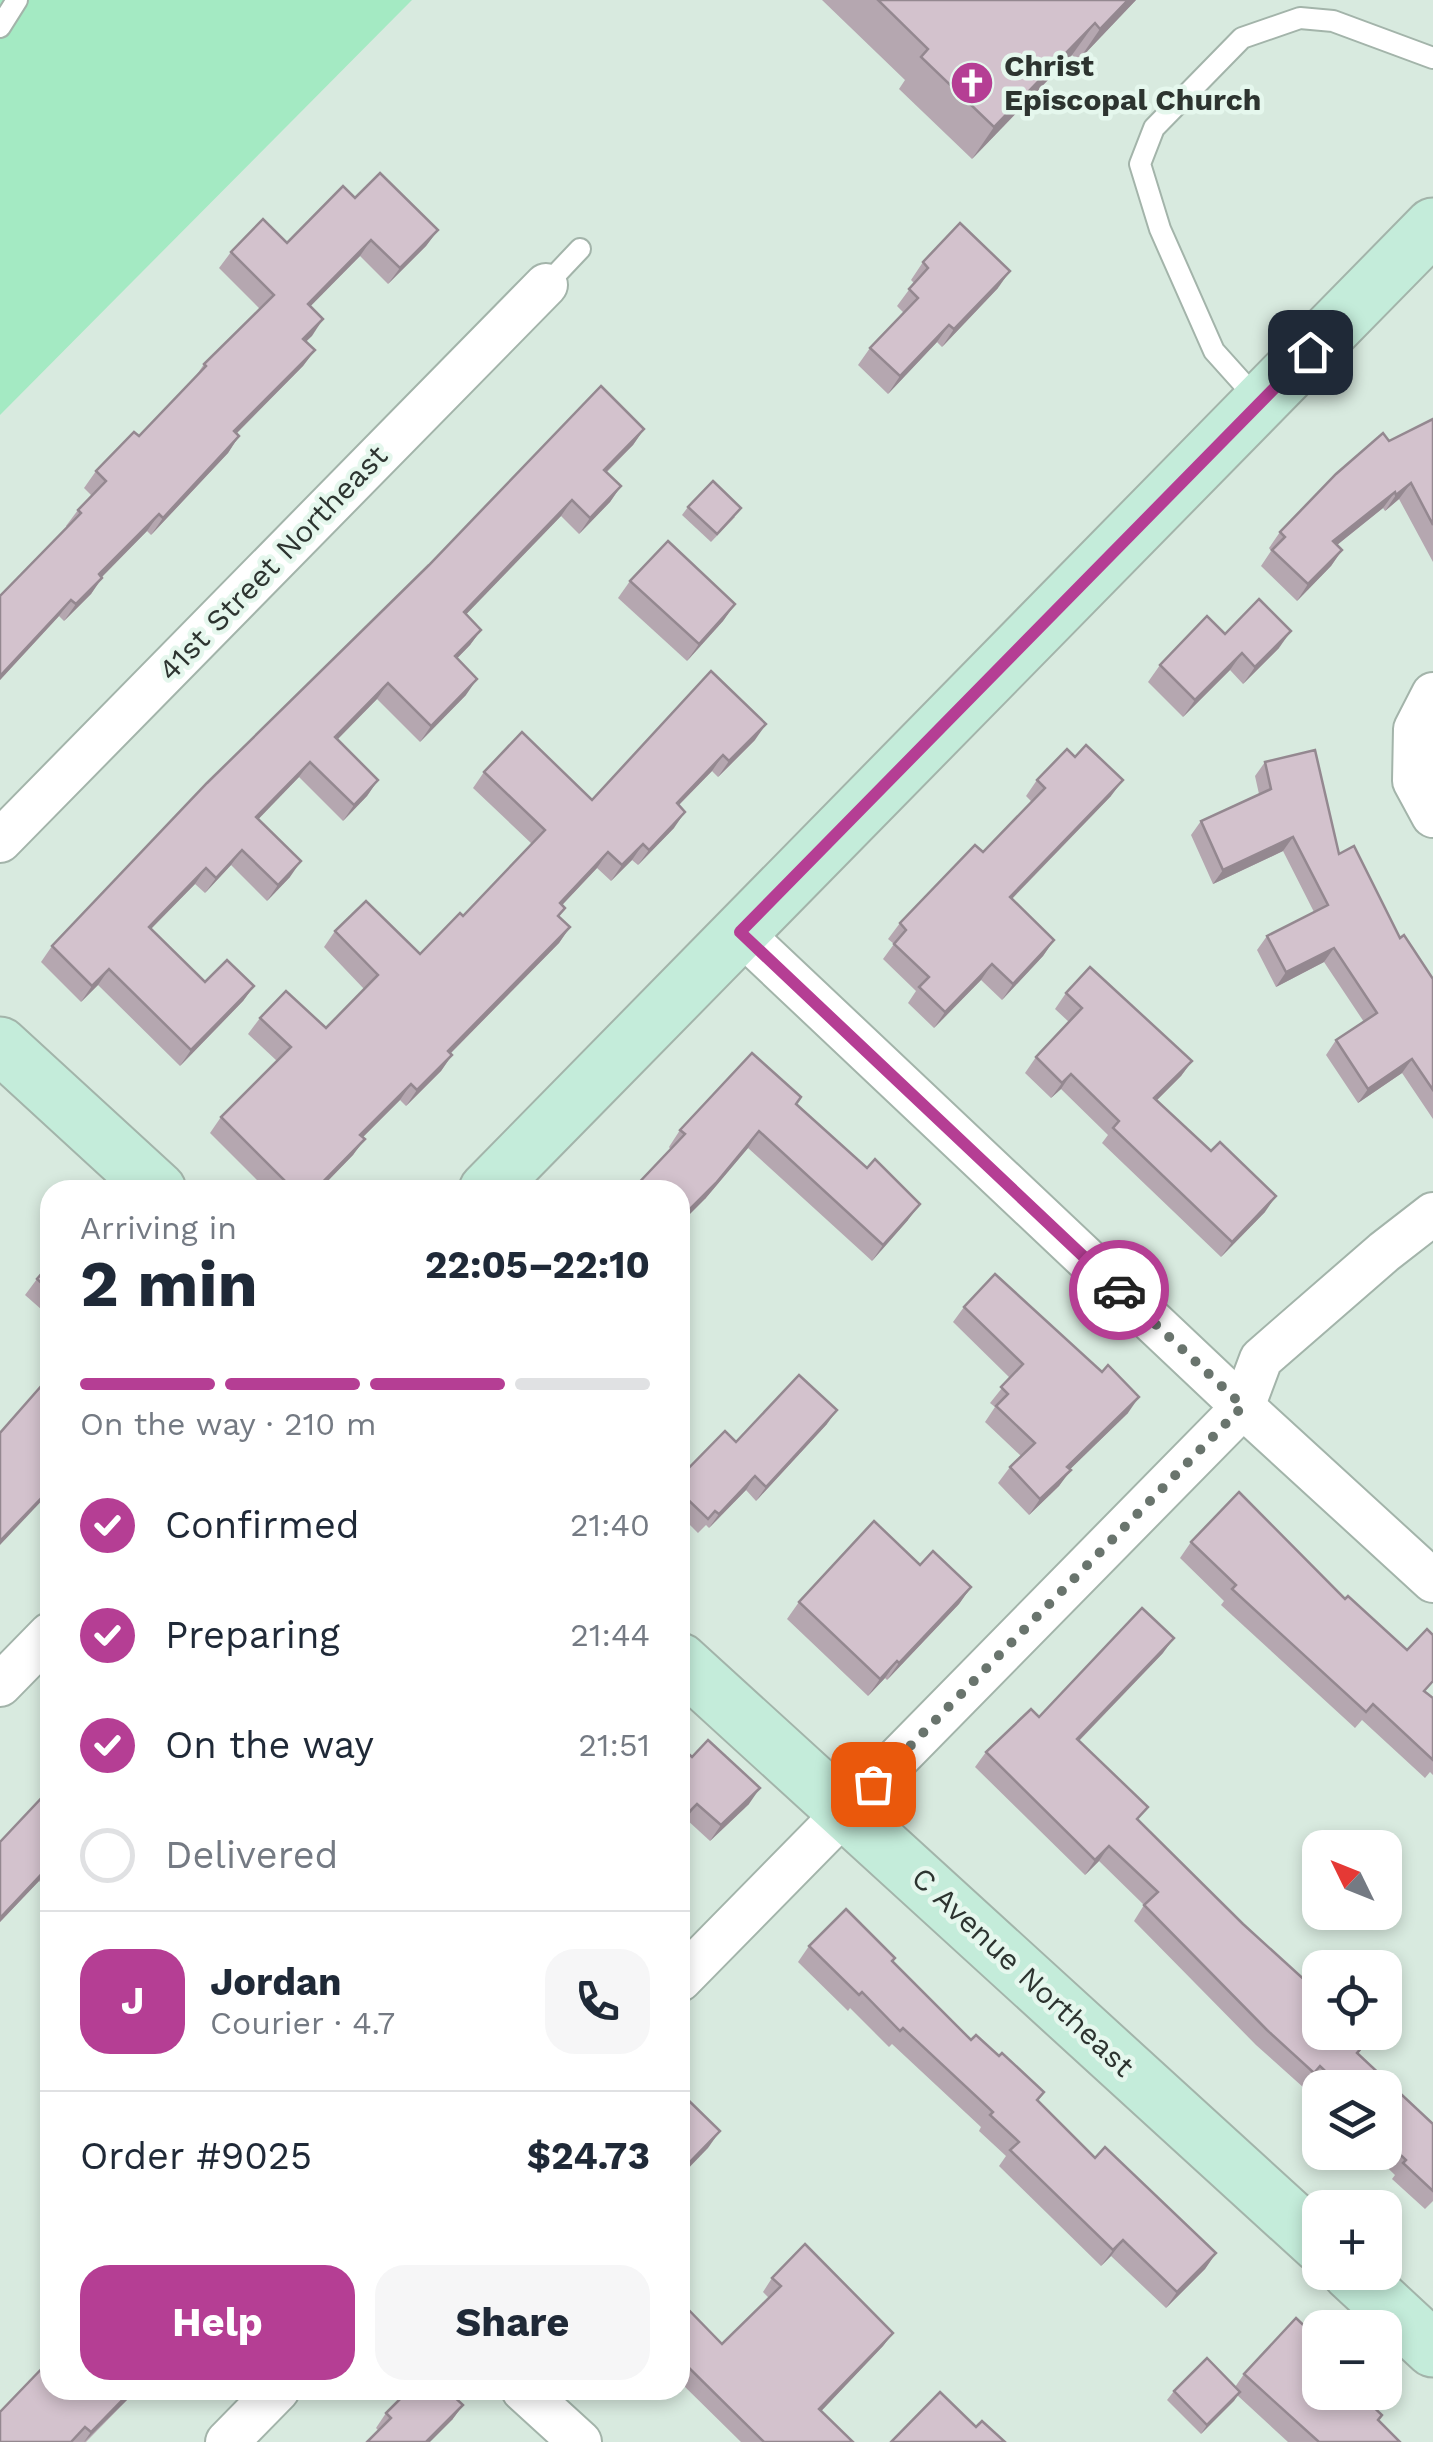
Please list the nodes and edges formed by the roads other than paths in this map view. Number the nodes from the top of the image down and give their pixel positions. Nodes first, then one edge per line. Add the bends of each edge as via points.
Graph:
1 (17, 0) edge
2 (1325, 0) edge
3 (1333, 21) junction
4 (0, 27) edge
5 (1433, 58) edge
6 (1433, 226) edge
7 (580, 249) dead end
8 (546, 285) joint
9 (1260, 402) junction
10 (1433, 694) edge
11 (1433, 816) edge
12 (0, 841) edge
13 (740, 932) junction
14 (0, 1045) edge
15 (147, 1180) edge
16 (497, 1180) edge
17 (1433, 1214) edge
18 (1243, 1406) junction
19 (1433, 1581) edge
20 (40, 1644) edge
21 (690, 1670) edge
22 (0, 1685) edge
23 (847, 1811) junction
24 (690, 1970) edge
25 (1302, 2228) edge
26 (1370, 2290) edge
27 (1433, 2348) edge
28 (268, 2400) edge
29 (534, 2400) edge
30 (227, 2442) edge
31 (580, 2442) edge

1 - 4 lane
2 - 3 lane
3 - 5 lane
3 - 9 lane via 1300,18 1242,38 1154,128 1140,164 1214,351
6 - 9 street
7 - 8 lane
8 - 12 street, 41st Street Northeast
9 - 13 street
10 - 11 street via 1415,728 1414,781
13 - 16 street
13 - 18 street
14 - 15 street
17 - 18 street via 1261,1360
18 - 19 street
18 - 23 street
20 - 22 street
21 - 23 street, C Avenue Northeast
23 - 24 street
23 - 25 street, C Avenue Northeast
26 - 27 street
28 - 30 street
29 - 31 street

